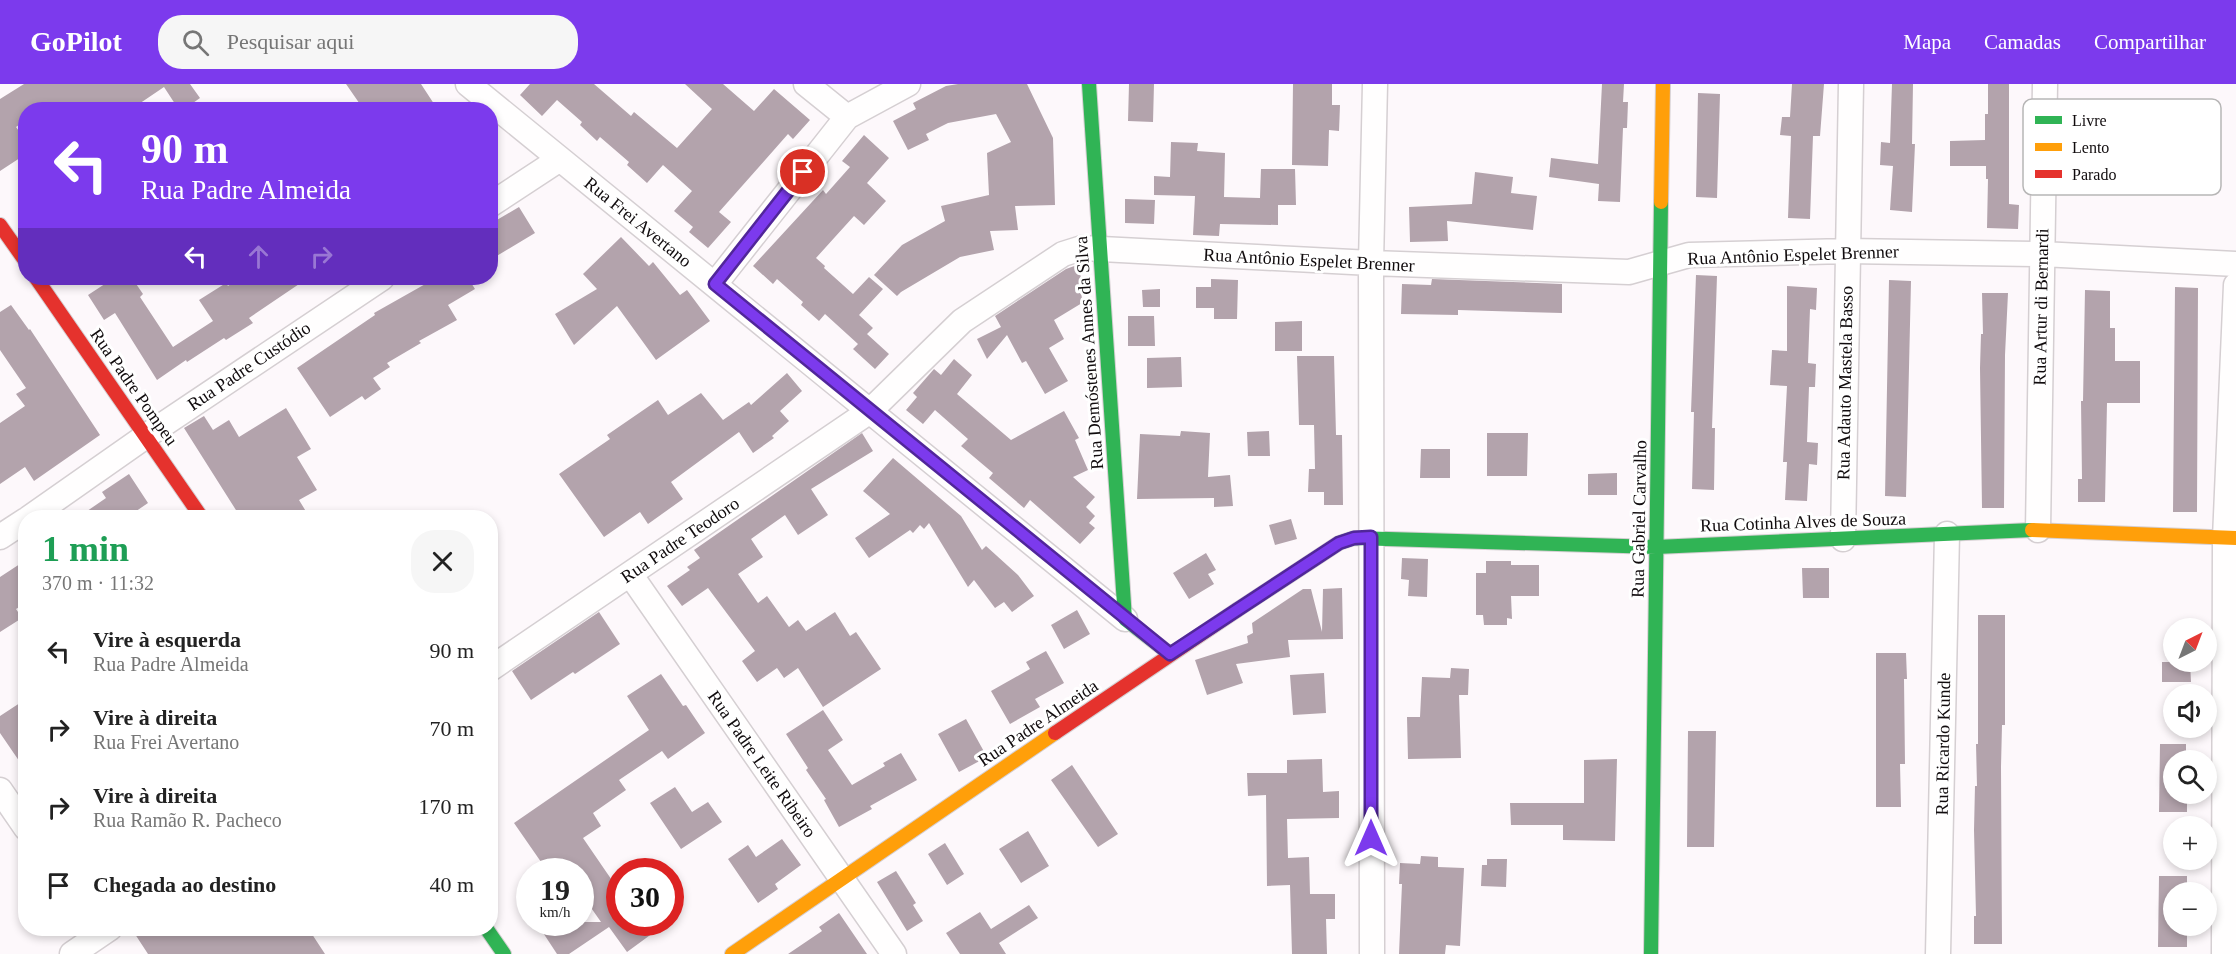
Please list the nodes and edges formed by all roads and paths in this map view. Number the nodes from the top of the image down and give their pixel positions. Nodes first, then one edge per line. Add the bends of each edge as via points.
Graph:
1 (468, 84) edge
2 (806, 84) edge
3 (908, 84) edge
4 (1089, 84) edge
5 (1375, 84) edge
6 (1663, 84) edge
7 (1851, 84) edge
8 (2045, 84) edge
9 (2045, 99) edge
10 (490, 102) edge
11 (498, 108) edge
12 (847, 117) junction
13 (560, 159) junction
14 (2043, 195) edge
15 (498, 200) edge
16 (0, 225) edge
17 (1099, 250) junction
18 (18, 251) edge
19 (1847, 251) junction
20 (2042, 254) junction
21 (1371, 263) junction
22 (1660, 264) junction
23 (2236, 264) edge
24 (715, 284) junction
25 (41, 285) edge
26 (371, 285) edge
27 (2236, 285) edge
28 (870, 411) junction
29 (146, 435) junction
30 (40, 510) edge
31 (197, 510) edge
32 (18, 525) edge
33 (2038, 530) junction
34 (1947, 534) junction
35 (0, 537) edge
36 (1371, 537) junction
37 (2230, 538) edge
38 (1843, 539) junction
39 (1656, 547) junction
40 (630, 574) junction
41 (1125, 620) junction
42 (1170, 654) junction
43 (498, 664) edge
44 (0, 790) edge
45 (18, 816) edge
46 (842, 879) junction
47 (492, 936) edge
48 (104, 937) edge
49 (72, 954) edge
50 (504, 954) edge
51 (732, 954) edge
52 (894, 954) edge
53 (1372, 954) edge
54 (1651, 954) edge
55 (1938, 954) edge
56 (2224, 954) edge

1 - 10 street, Rua Frei Avertano
2 - 12 street
3 - 12 street
4 - 17 street, Rua Demóstenes Annes da Silva
5 - 21 street
6 - 22 street, Rua Gabriel Carvalho
7 - 19 street, Rua Adauto Mastela Basso
8 - 9 street, Rua Artur di Bernardi
11 - 13 street, Rua Frei Avertano
12 - 24 street
13 - 15 street
13 - 24 street, Rua Frei Avertano
14 - 20 street, Rua Artur di Bernardi
16 - 18 street
17 - 21 street, Rua Antônio Espelet Brenner
17 - 28 street, Rua Antônio Espelet Brenner via 1082,248 1064,254 962,321
17 - 41 street, Rua Demóstenes Annes da Silva
19 - 20 street, Rua Antônio Espelet Brenner
19 - 22 street, Rua Antônio Espelet Brenner via 1689,255
19 - 38 street, Rua Adauto Mastela Basso
20 - 23 street, Rua Antônio Espelet Brenner
20 - 33 street, Rua Artur di Bernardi
21 - 22 street, Rua Antônio Espelet Brenner via 1629,272
21 - 36 street
22 - 39 street, Rua Gabriel Carvalho
24 - 28 street, Rua Frei Avertano
25 - 29 street, Rua Padre Pompeu
26 - 29 street, Rua Padre Custódio
27 - 37 street
28 - 40 street, Rua Padre Teodoro
28 - 41 street, Rua Frei Avertano
29 - 30 street, Rua Padre Custódio
29 - 31 street, Rua Padre Pompeu
32 - 35 street, Rua Padre Custódio
33 - 34 street, Rua Cotinha Alves de Souza
33 - 37 street, Rua Cotinha Alves de Souza
34 - 38 street, Rua Cotinha Alves de Souza
34 - 55 street, Rua Ricardo Kunde
36 - 39 street, Rua Cotinha Alves de Souza
36 - 42 street, Rua Padre Almeida via 1339,543
36 - 53 street
37 - 56 street
38 - 39 street, Rua Cotinha Alves de Souza
39 - 54 street, Rua Gabriel Carvalho
40 - 43 street, Rua Padre Teodoro
40 - 46 street, Rua Padre Leite Ribeiro
41 - 42 street, Rua Frei Avertano
42 - 46 street, Rua Padre Almeida
44 - 45 street
46 - 51 street, Rua Padre Almeida
46 - 52 street, Rua Padre Leite Ribeiro
47 - 50 street
48 - 49 street

